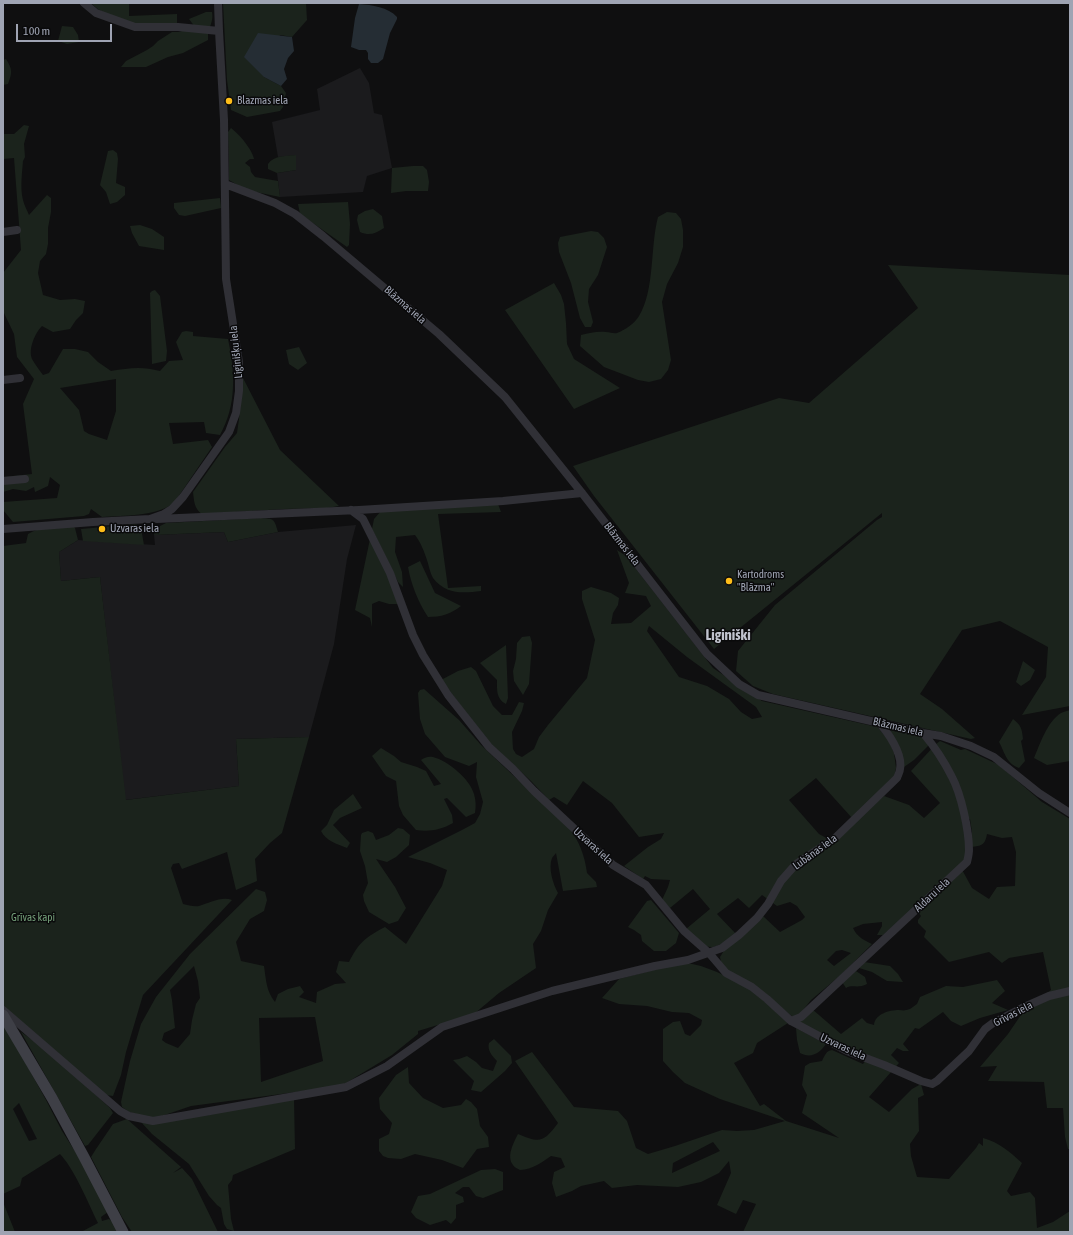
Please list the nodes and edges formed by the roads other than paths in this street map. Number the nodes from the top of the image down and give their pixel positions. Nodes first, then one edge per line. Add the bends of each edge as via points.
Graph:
1 (84, 3) edge
2 (218, 3) edge
3 (219, 31) junction
4 (225, 184) junction
5 (17, 230) dead end
6 (3, 232) edge
7 (20, 378) dead end
8 (3, 380) edge
9 (25, 479) dead end
10 (3, 481) edge
11 (582, 493) junction
12 (351, 510) junction
13 (150, 519) junction
14 (3, 529) edge
15 (878, 722) junction
16 (923, 733) junction
17 (1070, 813) edge
18 (709, 953) junction
19 (1070, 991) edge
20 (3, 1010) edge
21 (3, 1015) edge
22 (791, 1021) junction
23 (932, 1084) joint
24 (123, 1232) edge

1 - 3 street via 96,13 135,27 178,27
2 - 3 street, Liginišķu iela
3 - 4 street, Liginišķu iela
4 - 11 street, Blāzmas iela via 275,203 295,214 439,334 505,397
4 - 13 street, Liginišķu iela via 226,279 239,362 236,413 229,432 183,497 172,509
5 - 6 street
7 - 8 street
9 - 10 street
11 - 12 street via 503,501
11 - 15 street, Blāzmas iela via 707,654 740,684 758,695
12 - 13 street
12 - 18 street, Uzvaras iela via 364,519 390,573 423,655 470,724 489,747 613,865 646,885 684,931
13 - 14 street, Liginišķu iela
15 - 16 street, Blāzmas iela
15 - 18 street, Lubānas iela via 888,732 898,754 900,769 896,778 835,838 796,864 780,881 760,914 739,935 722,948
16 - 17 street, Blāzmas iela via 971,746 994,757 1039,793
16 - 22 street, Aldaru iela via 939,753 953,778 967,828 970,851 967,862 801,1017
18 - 20 street, Lubānas iela via 552,991 442,1027 387,1066 346,1087 153,1120 129,1116 120,1111
18 - 22 street, Uzvaras iela via 726,973 752,987
19 - 23 street, Grīvas iela via 1049,996 993,1023 985,1029 969,1051
21 - 24 main road via 56,1105
22 - 23 street, Uzvaras iela via 847,1051 921,1082

